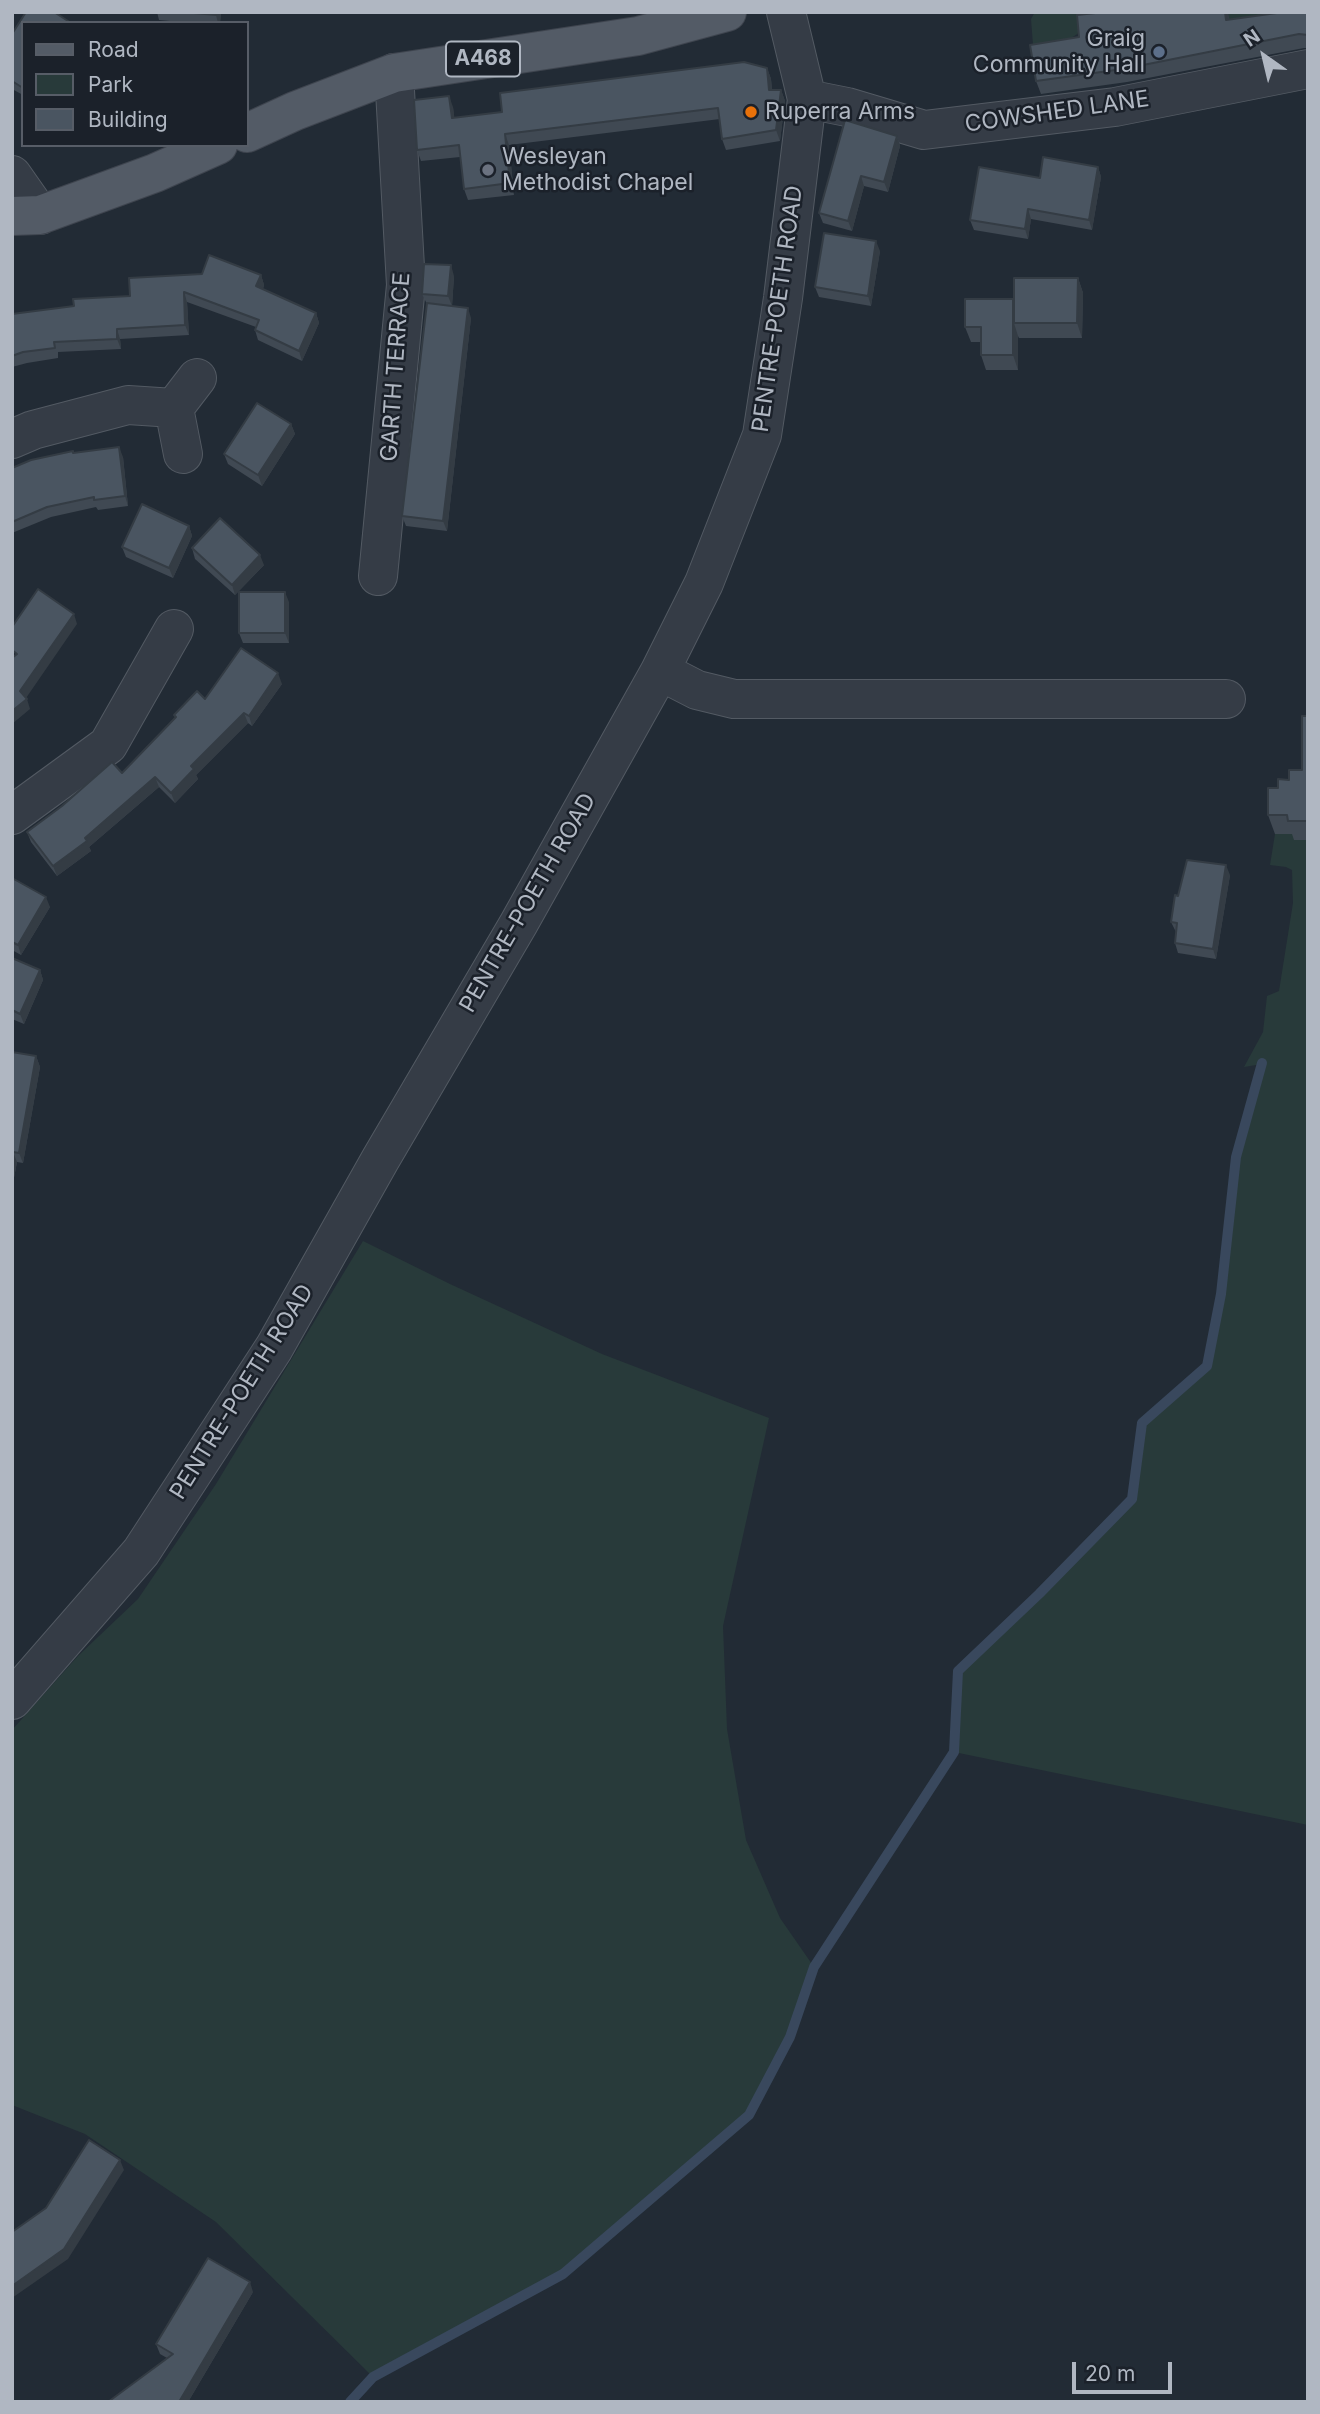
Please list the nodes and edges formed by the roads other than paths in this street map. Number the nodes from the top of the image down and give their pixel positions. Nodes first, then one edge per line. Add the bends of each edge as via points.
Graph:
1 (727, 12) edge
2 (786, 12) edge
3 (1308, 69) edge
4 (394, 73) junction
5 (807, 99) junction
6 (248, 133) edge
7 (214, 147) edge
8 (12, 175) edge
9 (26, 215) edge
10 (197, 378) dead end
11 (174, 408) junction
12 (12, 439) edge
13 (183, 454) dead end
14 (379, 576) dead end
15 (174, 629) dead end
16 (660, 671) junction
17 (1226, 699) dead end
18 (12, 815) edge
19 (12, 1700) edge

1 - 4 main road, A468 via 638,36
2 - 5 street, PENTRE-POETH ROAD
3 - 5 street, COWSHED LANE via 1115,107 924,130
4 - 6 main road, A468
4 - 14 street, GARTH TERRACE via 406,285
5 - 16 street, PENTRE-POETH ROAD via 762,435 704,583
7 - 9 main road via 155,173
8 - 9 street
10 - 11 street
11 - 12 street via 128,405
11 - 13 street
15 - 18 street via 108,745
16 - 17 street via 697,690 734,699
16 - 19 street, PENTRE-POETH ROAD via 274,1348 141,1552

